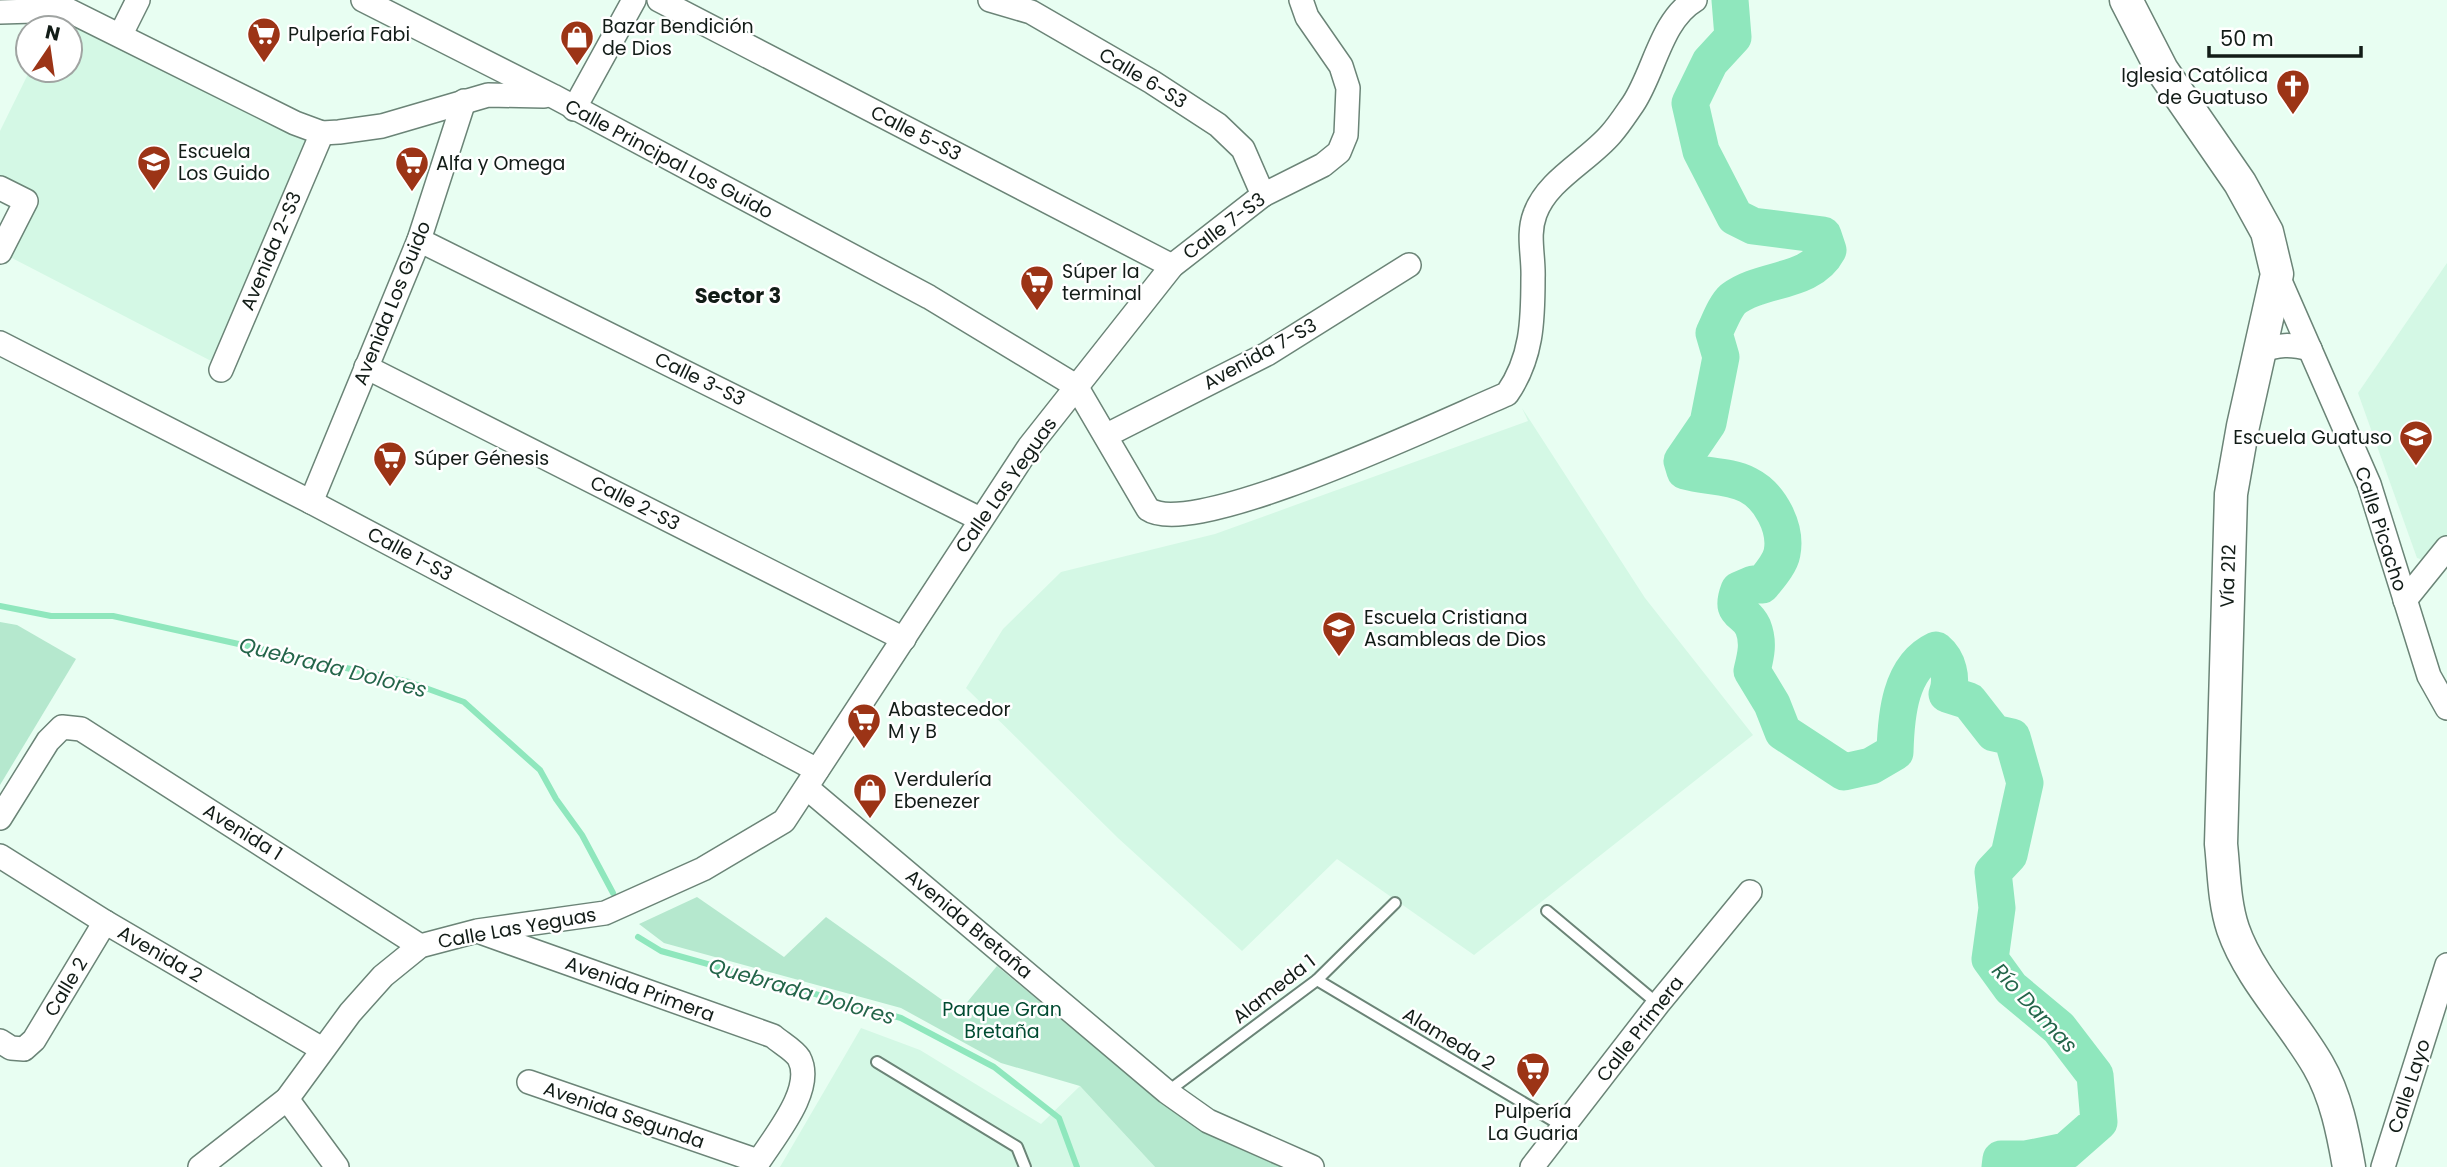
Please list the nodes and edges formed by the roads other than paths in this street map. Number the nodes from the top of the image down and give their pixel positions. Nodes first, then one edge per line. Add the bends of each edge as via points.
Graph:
1 (138, 0) edge
2 (363, 0) edge
3 (634, 0) edge
4 (659, 0) edge
5 (990, 0) edge
6 (1283, 0) edge
7 (2126, 0) edge
8 (1689, 1) edge
9 (62, 5) edge
10 (1304, 9) edge
11 (0, 12) edge
12 (121, 34) junction
13 (553, 96) junction
14 (464, 101) junction
15 (574, 109) junction
16 (322, 133) junction
17 (0, 188) edge
18 (1263, 195) junction
19 (419, 240) junction
20 (0, 252) edge
21 (1409, 265) dead end
22 (1172, 266) junction
23 (2277, 274) junction
24 (0, 344) edge
25 (2310, 349) junction
26 (2259, 352) junction
27 (366, 367) junction
28 (221, 370) dead end
29 (1076, 386) junction
30 (1107, 435) junction
31 (311, 502) junction
32 (980, 519) junction
33 (2447, 548) edge
34 (2405, 600) junction
35 (904, 639) junction
36 (2447, 708) edge
37 (812, 779) junction
38 (0, 818) edge
39 (0, 856) edge
40 (1750, 892) dead end
41 (1395, 903) dead end
42 (1547, 911) dead end
43 (105, 922) junction
44 (477, 931) junction
45 (420, 946) junction
46 (2447, 965) edge
47 (1317, 980) junction
48 (1658, 1004) junction
49 (0, 1041) edge
50 (323, 1049) junction
51 (877, 1062) dead end
52 (529, 1082) dead end
53 (1167, 1092) junction
54 (286, 1099) junction
55 (1563, 1127) junction
56 (756, 1164) edge
57 (200, 1167) edge
58 (337, 1167) edge
59 (1025, 1167) edge
60 (1311, 1167) edge
61 (1532, 1167) edge
62 (2349, 1167) edge
63 (2383, 1167) edge

1 - 12 street
2 - 13 street
3 - 15 street
4 - 22 street, Calle 5-S3
5 - 18 street, Calle 6-S3 via 1041,18 1218,125 1243,149
6 - 10 street, Calle 7-S3
7 - 23 main road, Vía 212 via 2162,70 2240,183 2267,232
8 - 30 street via 1667,33 1635,101 1611,135 1543,197 1530,237 1534,277 1529,344 1522,373 1507,394 1263,495 1211,511 1171,515 1148,509
9 - 11 street, Calle Principal Los Guido
9 - 12 street, Calle Principal Los Guido
10 - 18 street, Calle 7-S3 via 1341,66 1348,88 1346,135 1339,152 1323,164
12 - 16 street, Calle Principal Los Guido
13 - 14 street, Calle Principal Los Guido via 509,94
13 - 15 street, Calle Principal Los Guido
14 - 16 street, Calle Principal Los Guido via 382,126
14 - 19 street, Avenida Los Guido
15 - 29 street, Calle Principal Los Guido via 929,297
16 - 28 street, Avenida 2-S3
17 - 20 street via 26,201
18 - 22 street, Calle 7-S3
19 - 27 street, Avenida Los Guido
19 - 32 street, Calle 3-S3
21 - 30 street, Avenida 7-S3 via 1267,354
22 - 29 street, Calle 7-S3
23 - 25 street, Calle Picacho
23 - 26 main road, Vía 212
24 - 31 street, Calle 1-S3
25 - 26 street via 2292,344
25 - 34 street, Calle Picacho via 2369,484
26 - 62 main road, Vía 212 via 2231,495 2221,831 2225,891 2233,930 2320,1067 2341,1122
27 - 31 street, Avenida Los Guido
27 - 35 street, Calle 2-S3
29 - 30 street
29 - 32 street, Calle Las Yeguas
31 - 37 street, Calle 1-S3
32 - 35 street, Calle Las Yeguas
33 - 34 street
34 - 36 street, Calle Picacho via 2429,676
35 - 37 street, Calle Las Yeguas
37 - 44 street, Calle Las Yeguas via 784,821 703,869 604,913
37 - 53 street, Avenida Bretaña
38 - 45 street, Avenida 1 via 48,741 62,727 81,729
39 - 43 street, Avenida 2
40 - 48 street, Calle Primera
41 - 47 lane, Alameda 1
42 - 48 lane
43 - 49 street, Calle 2 via 34,1040 24,1049
43 - 50 street, Avenida 2
44 - 45 street, Calle Las Yeguas
44 - 56 street, Avenida Primera via 774,1036 797,1056 804,1073 802,1091
45 - 50 street, Calle Las Yeguas via 383,976
46 - 63 street, Calle Layo
47 - 53 lane, Alameda 1
47 - 55 lane, Alameda 2
48 - 55 street, Calle Primera
50 - 54 street, Calle Las Yeguas
51 - 59 lane via 1017,1147
52 - 56 street, Avenida Segunda
53 - 60 street, Avenida Bretaña via 1208,1121
54 - 57 street, Calle Las Yeguas
54 - 58 street
55 - 61 street, Calle Primera

